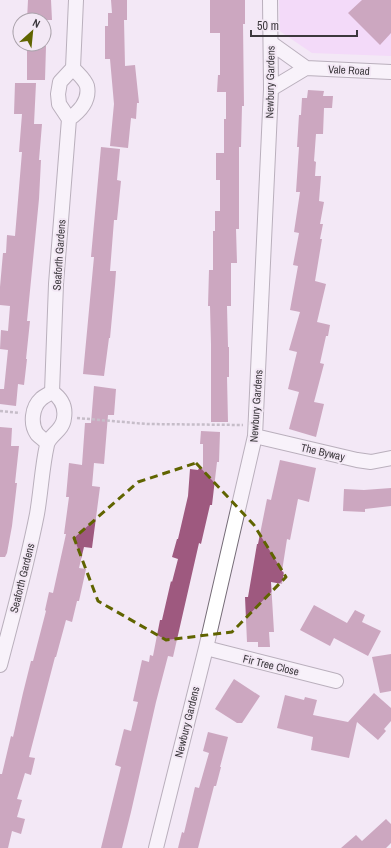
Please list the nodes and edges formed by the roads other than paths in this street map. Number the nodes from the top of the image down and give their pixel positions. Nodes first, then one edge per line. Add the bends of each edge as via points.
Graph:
1 (76, 0) edge
2 (270, 0) edge
3 (271, 43) junction
4 (72, 68) junction
5 (306, 68) junction
6 (391, 72) edge
7 (271, 89) junction
8 (69, 119) junction
9 (52, 392) junction
10 (256, 431) junction
11 (47, 443) junction
12 (391, 458) edge
13 (206, 648) junction
14 (0, 664) edge
15 (336, 681) dead end
16 (156, 848) edge

1 - 4 street
2 - 3 street, Newbury Gardens
3 - 5 street
3 - 7 street, Newbury Gardens
4 - 8 street via 60,82 58,94 58,104
4 - 8 street via 87,86 84,105
5 - 6 street, Vale Road
5 - 7 street
7 - 10 street, Newbury Gardens
8 - 9 street, Seaforth Gardens via 56,284
9 - 11 street via 64,405 64,417 63,425
9 - 11 street via 40,400 33,415 33,426
10 - 12 street, The Byway via 357,460 371,462
10 - 13 street, Newbury Gardens
11 - 14 street, Seaforth Gardens via 38,512
13 - 15 street, Fir Tree Close
13 - 16 street, Newbury Gardens

